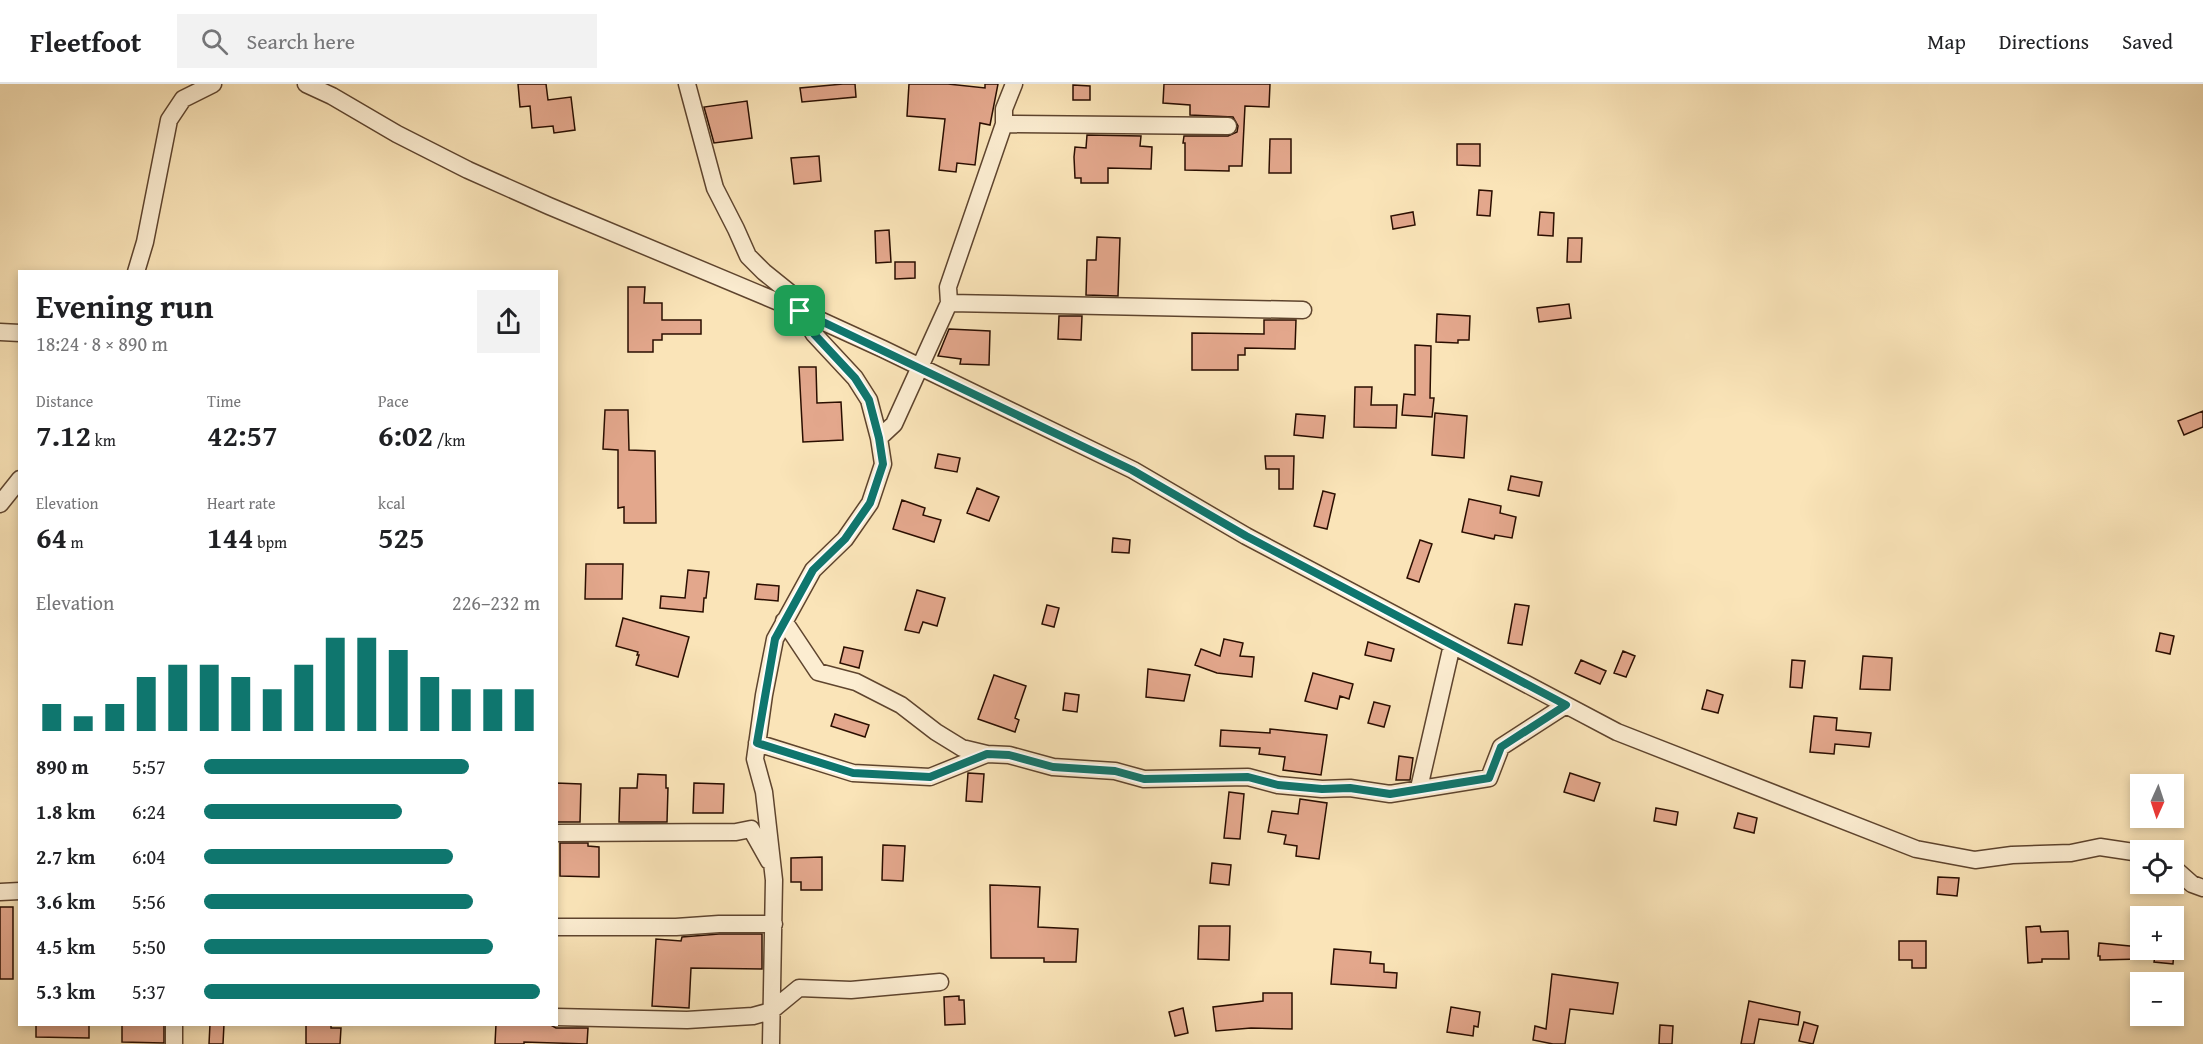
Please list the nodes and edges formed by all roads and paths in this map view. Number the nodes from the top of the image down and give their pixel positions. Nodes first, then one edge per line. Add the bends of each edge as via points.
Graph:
1 (213, 84) edge
2 (306, 84) edge
3 (687, 84) edge
4 (1014, 84) edge
5 (1004, 123) junction
6 (1228, 126) dead end
7 (137, 270) edge
8 (949, 303) junction
9 (1303, 310) dead end
10 (800, 311) junction
11 (0, 332) edge
12 (18, 333) edge
13 (919, 366) junction
14 (879, 438) junction
15 (18, 482) edge
16 (0, 504) edge
17 (784, 621) junction
18 (1452, 645) junction
19 (1566, 705) junction
20 (757, 743) junction
21 (987, 754) junction
22 (1419, 788) junction
23 (558, 833) edge
24 (2130, 852) edge
25 (772, 867) junction
26 (2184, 877) edge
27 (2203, 888) edge
28 (18, 891) edge
29 (0, 892) edge
30 (774, 924) junction
31 (558, 927) edge
32 (940, 982) dead end
33 (771, 1011) junction
34 (558, 1017) edge
35 (174, 1026) edge
36 (174, 1044) edge
37 (771, 1044) edge

1 - 7 street via 183,99 169,120
2 - 10 street via 468,170
3 - 10 street via 715,188 748,256 795,297
4 - 5 street via 1004,109
5 - 6 street
5 - 8 street via 948,287
8 - 9 street
8 - 13 street
10 - 13 street
10 - 14 street via 814,334 855,378 869,400
11 - 12 street
13 - 14 street via 894,424
13 - 18 street via 1132,470 1246,536
14 - 17 street via 883,464 870,503 845,539 813,570
15 - 16 street
17 - 20 street via 775,639
17 - 21 street via 818,672 856,682 901,705 962,748
18 - 19 street
18 - 22 street
19 - 22 street via 1501,747 1489,778
19 - 24 street via 1617,732 1916,849 1975,860 2072,853 2100,847
20 - 21 street via 853,773 930,777
20 - 25 street via 755,759 764,792
21 - 22 street via 1009,755 1053,767 1115,771 1144,779 1248,777 1278,785 1390,794
23 - 25 street via 751,829
25 - 30 street
26 - 27 street
28 - 29 street
30 - 31 street
30 - 33 street
32 - 33 street via 851,990 799,988
33 - 34 street via 753,1016 687,1020
33 - 37 street
35 - 36 street

